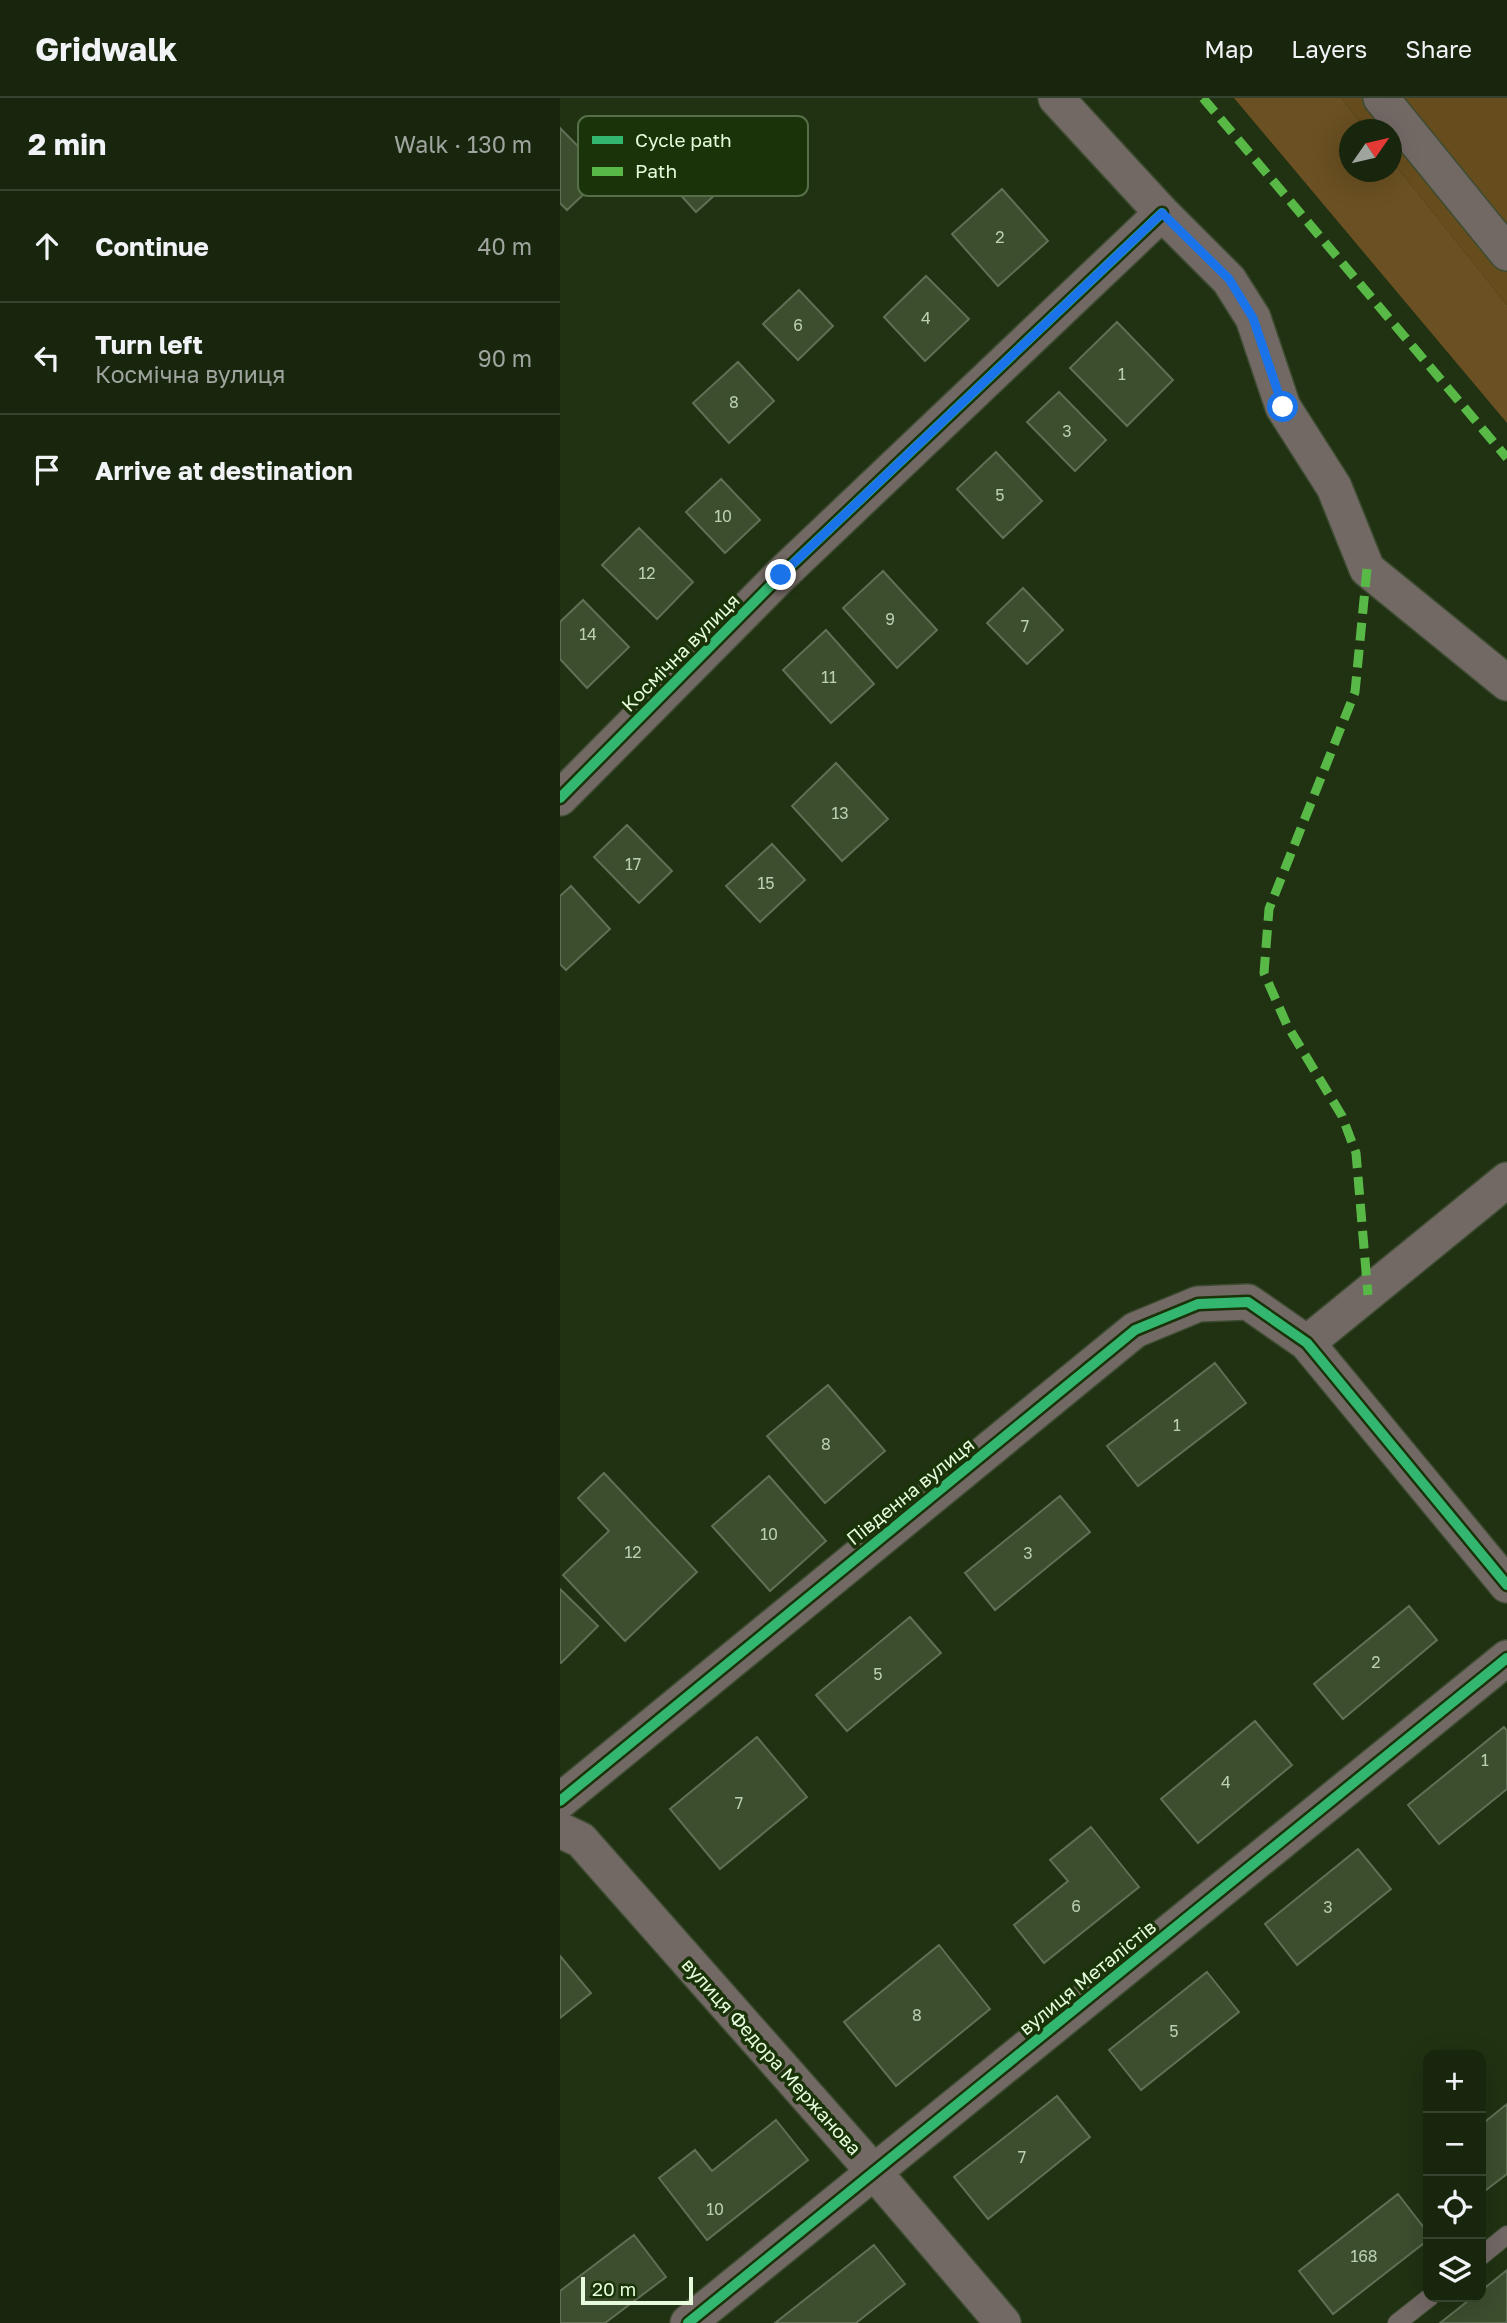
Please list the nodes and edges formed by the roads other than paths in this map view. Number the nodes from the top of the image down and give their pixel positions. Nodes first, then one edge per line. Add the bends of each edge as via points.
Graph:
1 (1056, 98) edge
2 (1381, 98) edge
3 (1162, 213) junction
4 (1507, 253) edge
5 (1507, 683) edge
6 (560, 798) edge
7 (1507, 1180) edge
8 (1307, 1343) junction
9 (1507, 1585) edge
10 (1507, 1658) edge
11 (560, 1801) edge
12 (560, 1830) edge
13 (874, 2172) junction
14 (1507, 2235) edge
15 (1486, 2252) edge
16 (1424, 2302) edge
17 (688, 2323) edge
18 (1003, 2323) edge
19 (1397, 2323) edge

1 - 3 street
2 - 4 street
3 - 5 street via 1229,279 1253,318 1283,407 1334,486 1367,569
3 - 6 street, Космічна вулиця via 781,575
7 - 8 street
8 - 9 street, Південна вулиця
8 - 11 street, Південна вулиця via 1248,1302 1198,1304 1135,1330
10 - 13 street, вулиця Металістів
12 - 13 street, вулиця Федора Мержанова via 580,1840
13 - 17 street, вулиця Металістів
13 - 18 street, вулиця Федора Мержанова
14 - 15 lane
16 - 19 lane

